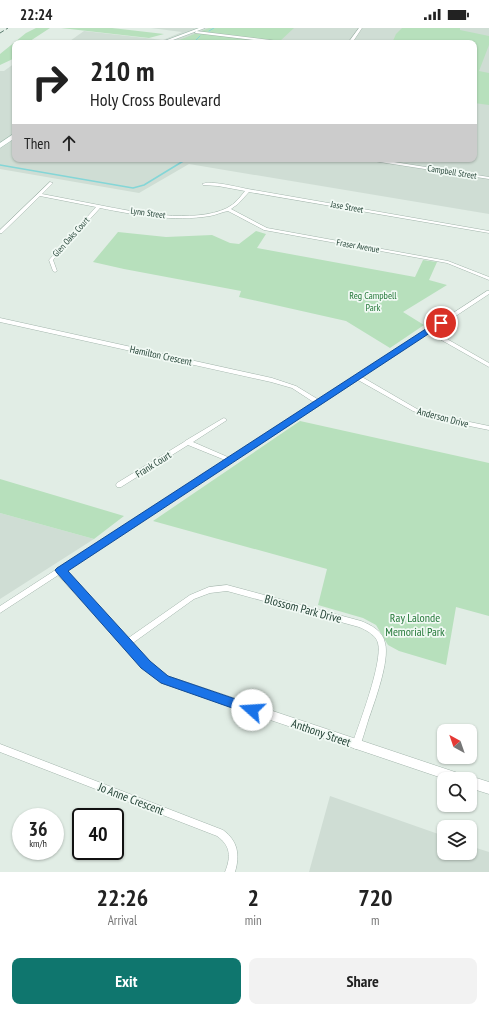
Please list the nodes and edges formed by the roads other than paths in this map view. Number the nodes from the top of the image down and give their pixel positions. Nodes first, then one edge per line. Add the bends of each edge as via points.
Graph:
1 (203, 28) edge
2 (361, 28) edge
3 (196, 32) junction
4 (171, 40) edge
5 (261, 40) edge
6 (352, 40) edge
7 (12, 137) edge
8 (0, 146) edge
9 (386, 162) edge
10 (489, 178) edge
11 (51, 183) dead end
12 (204, 184) dead end
13 (248, 190) junction
14 (40, 195) junction
15 (99, 206) junction
16 (228, 209) junction
17 (0, 232) edge
18 (489, 232) edge
19 (55, 271) dead end
20 (489, 279) edge
21 (489, 292) edge
22 (0, 320) edge
23 (429, 331) junction
24 (489, 364) edge
25 (358, 377) junction
26 (318, 402) junction
27 (224, 420) dead end
28 (489, 428) edge
29 (188, 442) junction
30 (230, 460) junction
31 (118, 485) dead end
32 (60, 570) junction
33 (0, 610) edge
34 (127, 643) junction
35 (356, 745) junction
36 (0, 748) edge
37 (439, 772) edge
38 (477, 784) edge
39 (489, 788) edge
40 (230, 872) edge

1 - 3 main road
2 - 6 street
3 - 4 main road
3 - 5 street
7 - 8 main road
9 - 10 street, Campbell Street
11 - 14 street
12 - 13 street, Jase Street
13 - 16 street, Lynn Street
13 - 18 street, Jase Street
14 - 15 street, Lynn Street
14 - 17 street
15 - 16 street, Lynn Street via 181,218
15 - 19 street, Glen Oaks Court via 51,260
16 - 20 street, Fraser Avenue via 266,229 448,262
21 - 23 street
22 - 26 street, Hamilton Crescent via 288,384
23 - 24 street
23 - 25 street
25 - 26 street
25 - 28 street, Anderson Drive via 415,410 435,417
26 - 30 street
27 - 29 street, Frank Court
29 - 30 street
29 - 31 street, Frank Court
30 - 32 street
32 - 33 street
32 - 34 street, Anthony Street
34 - 35 street, Anthony Street via 165,680
34 - 35 street, Blossom Park Drive via 192,597 209,590 227,588 361,624 373,630 382,644 382,660
35 - 37 street, Anthony Street
36 - 40 street, Jo Anne Crescent via 220,833 233,849 234,862
38 - 39 street

